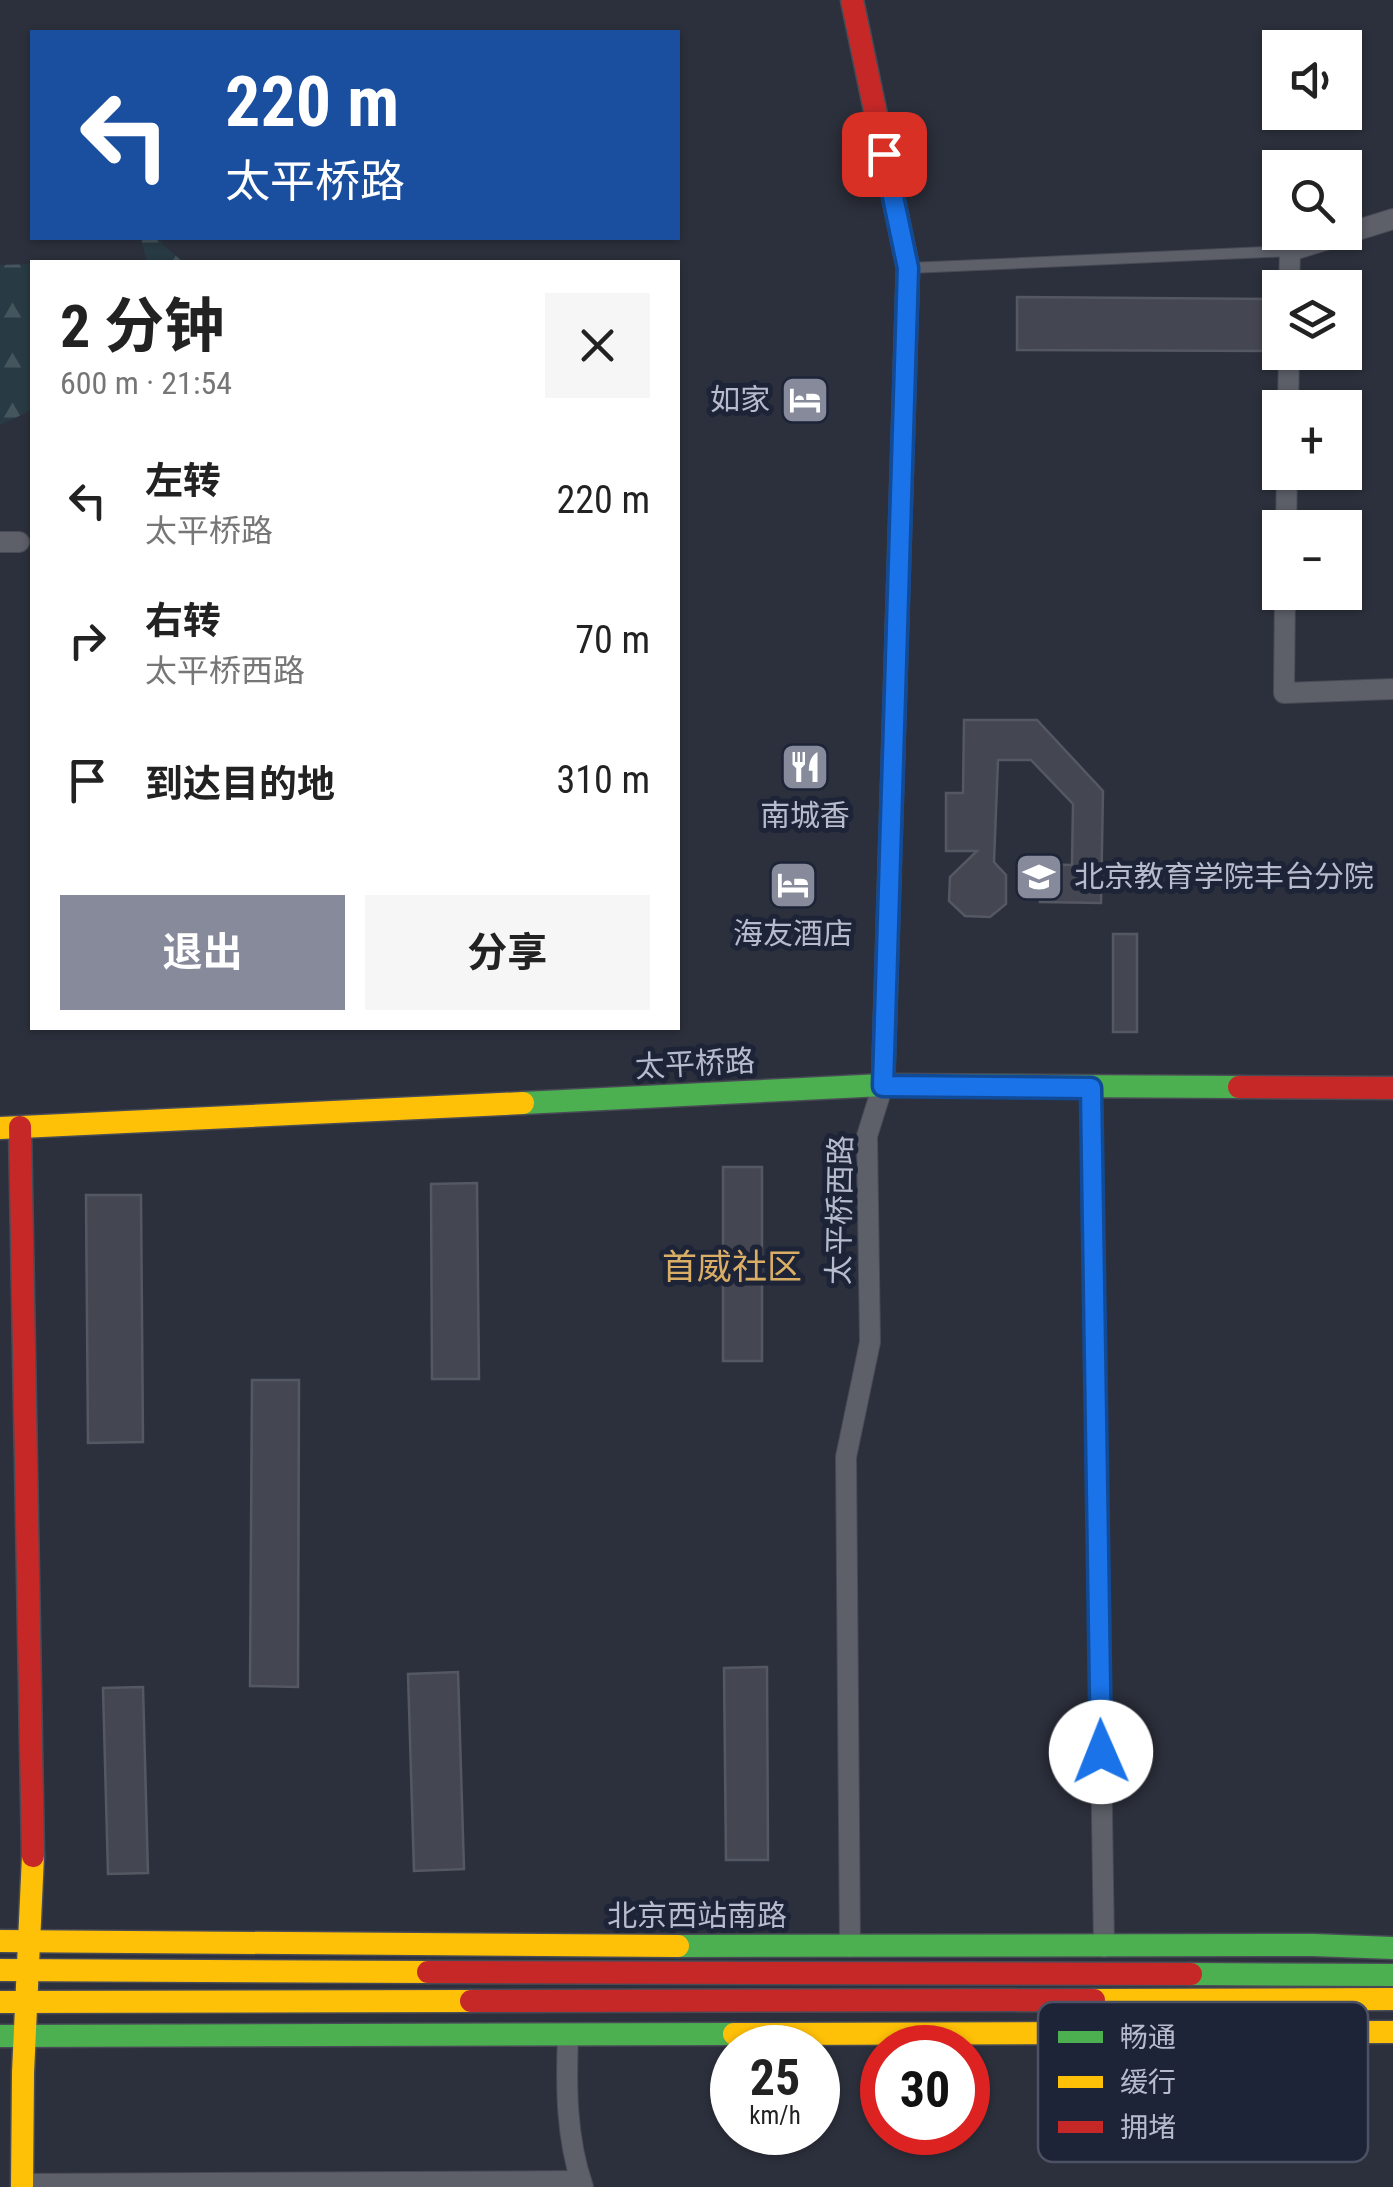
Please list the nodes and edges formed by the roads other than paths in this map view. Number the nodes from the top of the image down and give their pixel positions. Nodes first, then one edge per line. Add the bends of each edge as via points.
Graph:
1 (852, 0) edge
2 (1393, 219) edge
3 (1290, 251) junction
4 (908, 268) junction
5 (1289, 270) edge
6 (1286, 610) edge
7 (1393, 689) edge
8 (883, 1086) junction
9 (1091, 1088) junction
10 (1393, 1088) edge
11 (10, 1127) edge
12 (0, 1941) edge
13 (30, 1941) junction
14 (850, 1947) junction
15 (1104, 1948) junction
16 (1393, 1948) edge
17 (0, 1970) edge
18 (30, 1970) junction
19 (1393, 1975) edge
20 (1393, 1999) edge
21 (0, 2002) edge
22 (28, 2002) junction
23 (1368, 2032) edge
24 (1393, 2032) edge
25 (1038, 2034) edge
26 (0, 2036) edge
27 (26, 2036) junction
28 (568, 2036) junction
29 (582, 2184) edge
30 (22, 2186) edge

1 - 4 street, 太平桥西路
2 - 3 street
3 - 4 lane
3 - 5 street
4 - 8 street, 太平桥西路
6 - 7 street via 1284,693
8 - 9 street, 太平桥路
8 - 11 street, 太平桥路
8 - 14 street, 太平桥西路 via 867,1136 870,1342 846,1457
9 - 10 street, 太平桥路
9 - 15 street
11 - 13 street
12 - 13 street, 北京西站南路
13 - 14 street, 北京西站南路
13 - 18 street
14 - 15 street, 北京西站南路
15 - 16 street, 北京西站南路
17 - 18 street, 北京西站南路
18 - 19 street, 北京西站南路
18 - 22 street
20 - 22 street
21 - 22 street
22 - 27 street
23 - 24 street
25 - 28 street
26 - 27 street
27 - 28 street
27 - 30 street
28 - 29 street via 566,2091
29 - 30 street

